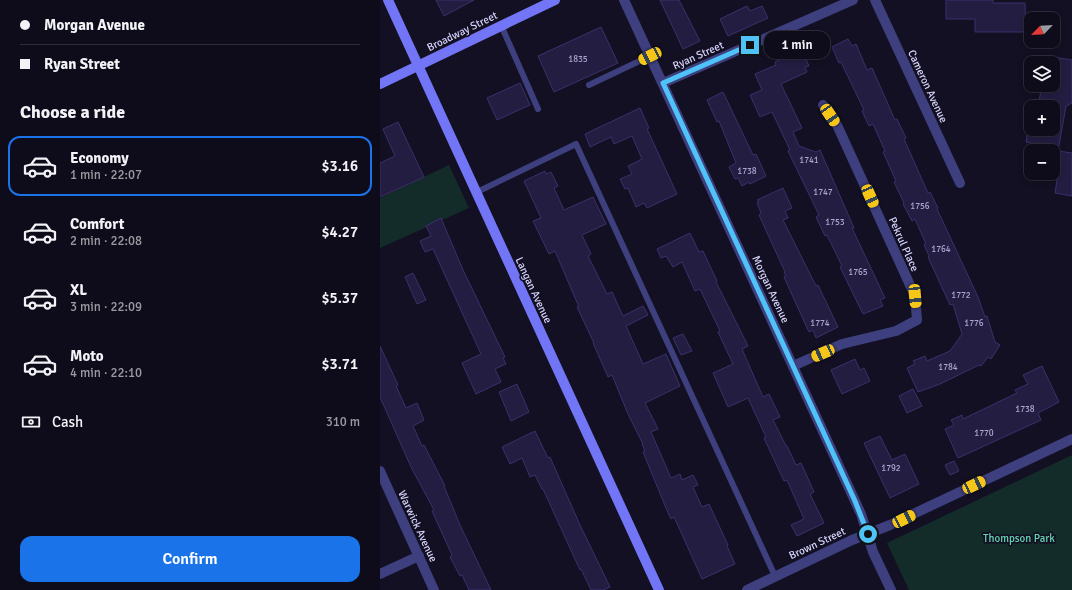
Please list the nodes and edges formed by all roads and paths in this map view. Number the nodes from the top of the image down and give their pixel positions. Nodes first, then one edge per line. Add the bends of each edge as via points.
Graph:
1 (388, 0) edge
2 (555, 0) edge
3 (624, 0) edge
4 (853, 0) edge
5 (875, 0) edge
6 (501, 25) junction
7 (650, 56) junction
8 (418, 66) junction
9 (663, 83) junction
10 (380, 84) edge
11 (589, 84) dead end
12 (824, 105) dead end
13 (538, 109) dead end
14 (960, 182) dead end
15 (475, 193) junction
16 (793, 366) junction
17 (1072, 439) edge
18 (380, 471) edge
19 (868, 534) junction
20 (419, 556) junction
21 (380, 574) edge
22 (775, 576) junction
23 (434, 590) edge
24 (659, 590) edge
25 (747, 590) edge
26 (891, 590) edge

1 - 8 street, Langan Avenue
2 - 6 street, Broadway Street
3 - 7 street, Morgan Avenue
4 - 9 street, Ryan Street
5 - 14 street, Cameron Avenue
6 - 8 street, Broadway Street
6 - 13 lane
7 - 9 street, Morgan Avenue
7 - 11 lane
8 - 10 street, Broadway Street
8 - 15 street, Langan Avenue
9 - 16 street, Morgan Avenue
12 - 16 street, Pekrul Place via 837,125 915,296 917,320 896,331 842,344
15 - 22 lane via 576,144
15 - 24 street, Langan Avenue
16 - 19 street, Morgan Avenue
17 - 19 street, Brown Street
18 - 20 street, Warwick Avenue
19 - 22 street, Brown Street
19 - 26 street, Morgan Avenue
20 - 21 street
20 - 23 street, Warwick Avenue
22 - 25 street, Brown Street

